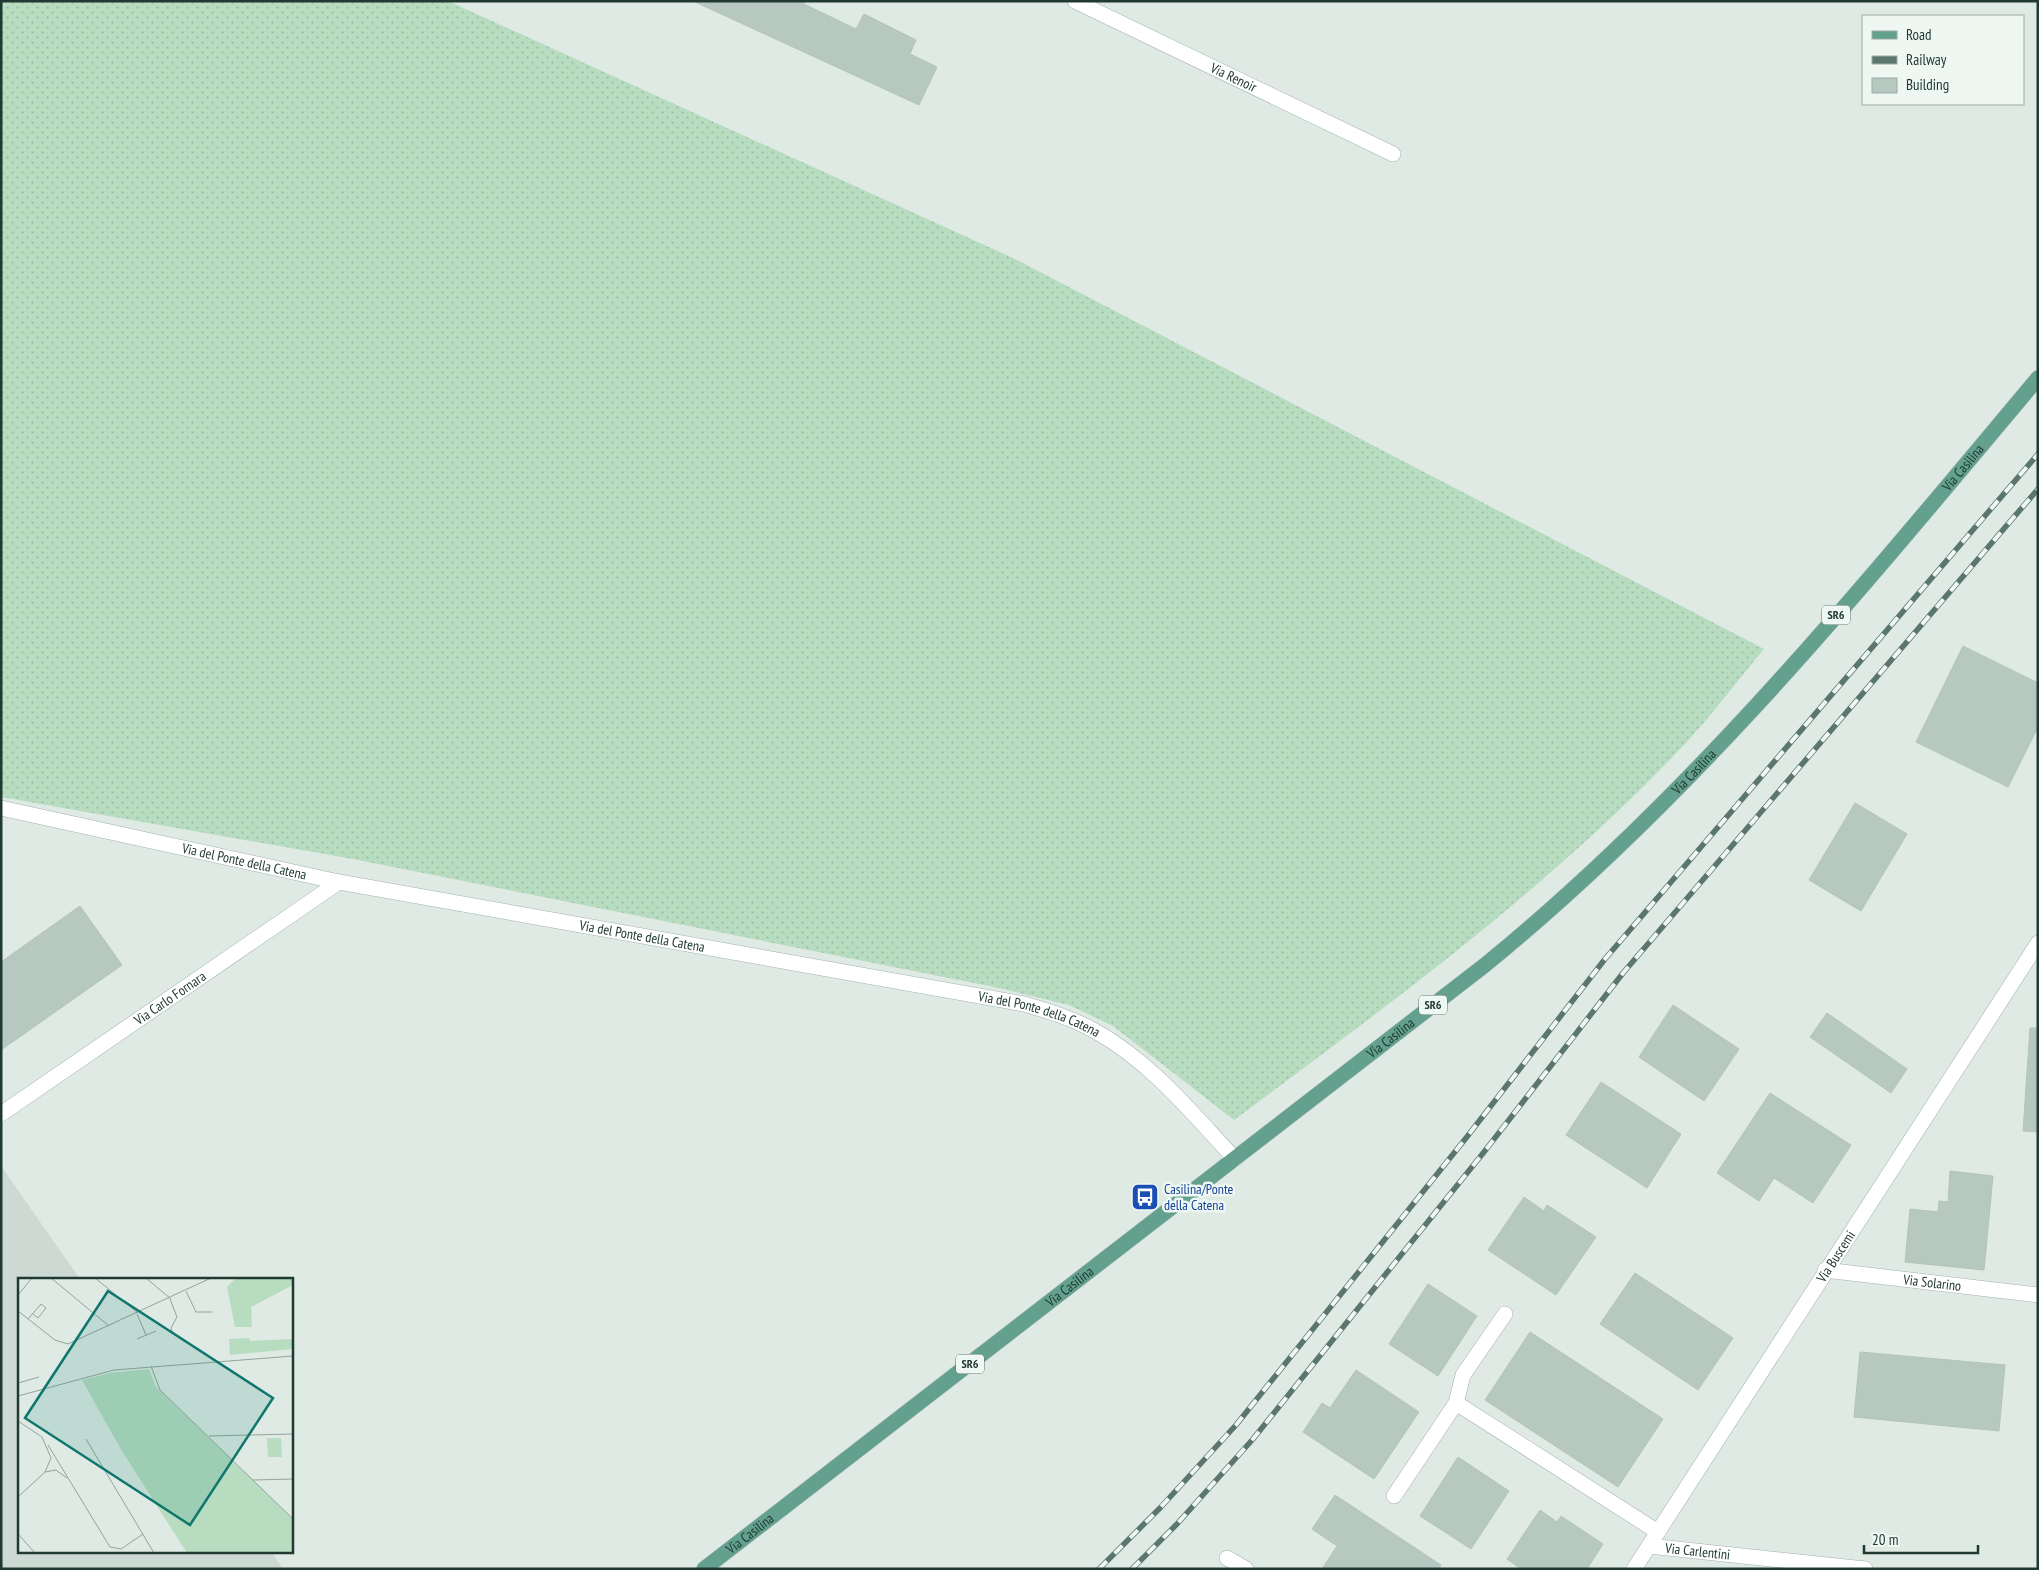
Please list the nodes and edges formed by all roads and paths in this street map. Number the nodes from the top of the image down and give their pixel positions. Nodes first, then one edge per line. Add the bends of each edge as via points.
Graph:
1 (1075, 1) edge
2 (1393, 154) dead end
3 (2038, 378) edge
4 (1, 808) edge
5 (339, 882) junction
6 (2038, 943) edge
7 (1, 1114) edge
8 (1235, 1158) junction
9 (1825, 1270) junction
10 (2038, 1295) edge
11 (1505, 1314) dead end
12 (1456, 1403) junction
13 (1394, 1496) dead end
14 (1658, 1532) junction
15 (1648, 1546) junction
16 (1227, 1558) dead end
17 (704, 1569) edge
18 (1246, 1569) edge
19 (1634, 1569) edge
20 (1865, 1569) edge

1 - 2 street, Via Renoir
3 - 8 main road, Via Casilina / SR6 via 1820,633 1725,739 1623,843 1513,943
4 - 5 street, Via del Ponte della Catena
5 - 7 street, Via Carlo Fornara
5 - 8 street, Via del Ponte della Catena via 1008,1000 1040,1009 1074,1020 1122,1048 1159,1078
6 - 9 street, Via Buscemi
8 - 17 main road, Via Casilina / SR6
9 - 10 street, Via Solarino
9 - 14 street, Via Buscemi
11 - 12 street via 1463,1376
12 - 13 street
12 - 14 street
14 - 15 street, Via Buscemi
15 - 19 street, Via Buscemi
15 - 20 street, Via Carlentini
16 - 18 street

